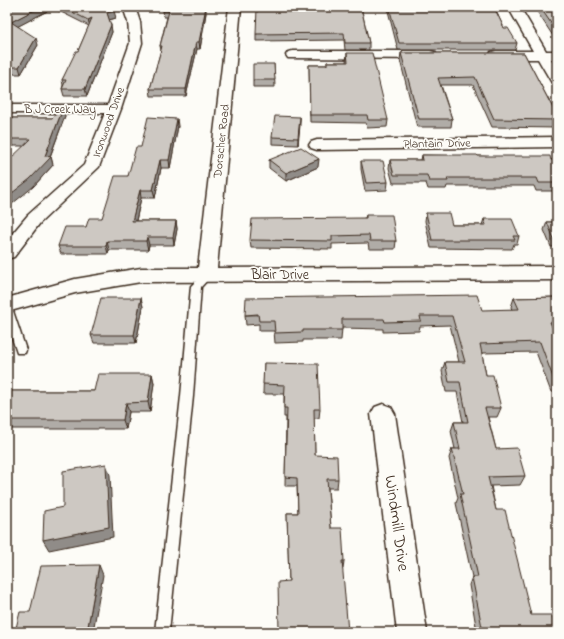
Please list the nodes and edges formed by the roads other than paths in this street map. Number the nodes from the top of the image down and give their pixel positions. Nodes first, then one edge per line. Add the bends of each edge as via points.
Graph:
1 (129, 7) edge
2 (235, 7) edge
3 (514, 7) edge
4 (292, 55) dead end
5 (441, 55) edge
6 (480, 55) edge
7 (543, 55) junction
8 (557, 55) edge
9 (557, 80) edge
10 (7, 109) edge
11 (114, 109) junction
12 (557, 142) edge
13 (317, 144) dead end
14 (7, 253) edge
15 (557, 273) edge
16 (207, 275) junction
17 (7, 306) edge
18 (21, 350) dead end
19 (383, 414) dead end
20 (162, 632) edge
21 (412, 632) edge

1 - 11 street, Ironwood Drive via 134,22 136,43
2 - 16 street, Dorscher Road
3 - 7 street
4 - 5 street
6 - 7 street
7 - 8 street
7 - 9 street
10 - 11 street, B J Creek Way
11 - 14 street, Ironwood Drive via 92,167 34,218
12 - 13 street, Plantain Drive
15 - 16 street, Blair Drive
16 - 17 street, Blair Drive via 141,275 75,286
16 - 20 lane via 196,286
17 - 18 lane
19 - 21 street, Windmill Drive

